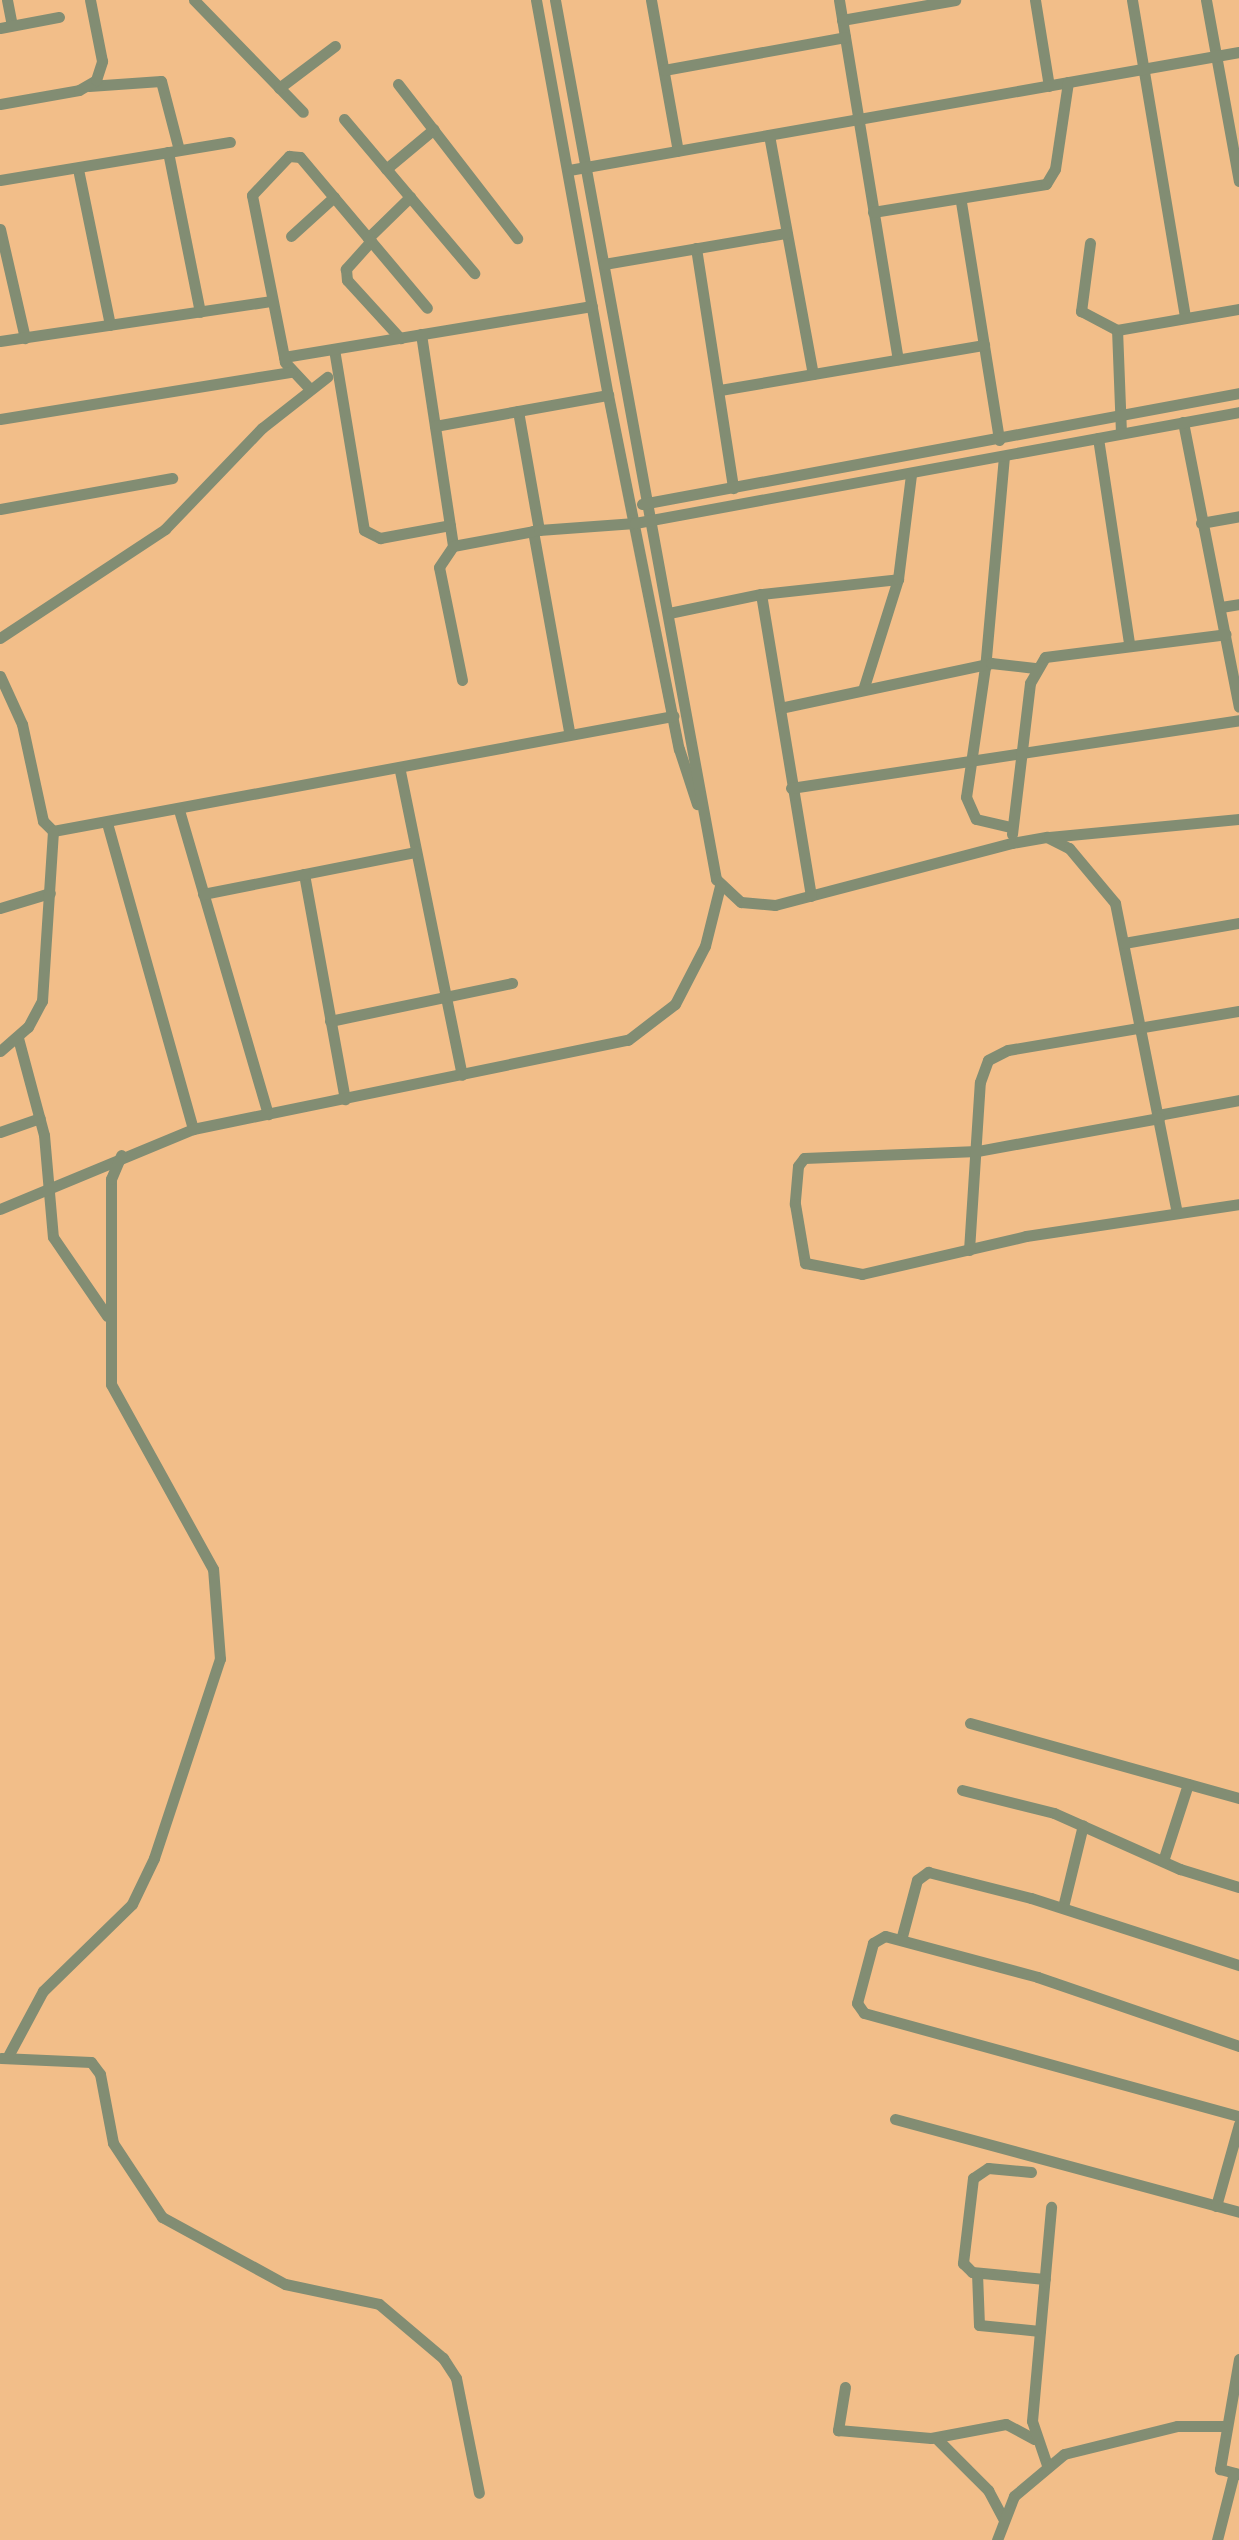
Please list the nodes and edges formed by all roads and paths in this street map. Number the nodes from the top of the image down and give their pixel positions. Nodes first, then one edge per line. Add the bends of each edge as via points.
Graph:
1 (7, 0) edge
2 (90, 0) edge
3 (194, 0) edge
4 (536, 0) edge
5 (555, 0) edge
6 (651, 0) edge
7 (839, 0) edge
8 (955, 0) edge
9 (1035, 0) edge
10 (1132, 0) edge
11 (1206, 0) edge
12 (59, 17) dead end
13 (842, 20) junction
14 (6, 26) edge
15 (845, 37) junction
16 (335, 46) dead end
17 (1239, 52) edge
18 (1217, 56) junction
19 (1143, 69) junction
20 (664, 70) junction
21 (1068, 82) junction
22 (398, 84) dead end
23 (89, 86) junction
24 (1049, 86) junction
25 (279, 88) junction
26 (0, 104) edge
27 (303, 112) dead end
28 (344, 119) dead end
29 (858, 119) junction
30 (434, 129) junction
31 (769, 135) junction
32 (230, 142) dead end
33 (173, 151) junction
34 (678, 151) junction
35 (587, 166) junction
36 (78, 169) junction
37 (386, 169) junction
38 (569, 170) junction
39 (0, 180) edge
40 (1239, 181) edge
41 (334, 197) junction
42 (410, 197) junction
43 (961, 202) junction
44 (873, 212) junction
45 (0, 229) edge
46 (786, 233) junction
47 (291, 236) dead end
48 (517, 238) dead end
49 (370, 240) junction
50 (1090, 243) dead end
51 (696, 248) junction
52 (604, 264) junction
53 (474, 273) dead end
54 (272, 301) junction
55 (592, 306) junction
56 (427, 308) dead end
57 (1239, 309) edge
58 (200, 312) junction
59 (1185, 317) junction
60 (110, 325) junction
61 (1117, 330) junction
62 (421, 334) junction
63 (25, 338) junction
64 (400, 338) junction
65 (0, 341) edge
66 (984, 345) junction
67 (334, 349) junction
68 (284, 357) junction
69 (898, 359) junction
70 (291, 372) junction
71 (813, 374) junction
72 (327, 377) dead end
73 (310, 389) junction
74 (720, 390) junction
75 (1239, 393) edge
76 (608, 395) junction
77 (518, 411) junction
78 (1239, 412) edge
79 (1118, 417) junction
80 (0, 419) edge
81 (1183, 422) junction
82 (435, 426) junction
83 (1121, 433) junction
84 (1098, 438) junction
85 (999, 440) junction
86 (1004, 456) junction
87 (911, 474) junction
88 (172, 478) dead end
89 (733, 488) junction
90 (648, 503) junction
91 (632, 506) junction
92 (0, 509) edge
93 (1239, 516) edge
94 (651, 520) junction
95 (635, 523) junction
96 (1201, 523) junction
97 (450, 525) junction
98 (536, 530) junction
99 (453, 546) junction
100 (898, 579) junction
101 (761, 594) junction
102 (1239, 604) edge
103 (1221, 607) junction
104 (669, 613) junction
105 (1226, 634) junction
106 (0, 638) edge
107 (1129, 644) junction
108 (985, 667) junction
109 (1035, 668) junction
110 (0, 676) edge
111 (462, 680) dead end
112 (863, 690) junction
113 (1238, 700) edge
114 (1239, 707) edge
115 (780, 708) junction
116 (673, 716) junction
117 (1239, 720) edge
118 (569, 732) junction
119 (1020, 749) junction
120 (970, 763) junction
121 (400, 771) junction
122 (791, 788) junction
123 (179, 810) junction
124 (701, 812) junction
125 (1239, 819) edge
126 (107, 823) junction
127 (1012, 827) junction
128 (53, 831) junction
129 (1047, 837) junction
130 (1012, 843) junction
131 (416, 852) junction
132 (304, 874) junction
133 (720, 886) junction
134 (50, 893) junction
135 (203, 894) junction
136 (811, 896) junction
137 (0, 908) edge
138 (1239, 923) edge
139 (1124, 943) junction
140 (512, 983) dead end
141 (446, 997) junction
142 (1239, 1011) edge
143 (330, 1021) junction
144 (1142, 1027) junction
145 (18, 1038) junction
146 (0, 1051) edge
147 (462, 1075) junction
148 (345, 1099) junction
149 (1239, 1100) edge
150 (268, 1114) junction
151 (1159, 1116) junction
152 (40, 1118) junction
153 (193, 1129) junction
154 (0, 1132) edge
155 (977, 1151) junction
156 (121, 1155) junction
157 (48, 1191) junction
158 (1239, 1204) edge
159 (0, 1209) edge
160 (1177, 1213) junction
161 (969, 1250) junction
162 (107, 1316) junction
163 (970, 1723) dead end
164 (1188, 1784) junction
165 (962, 1790) dead end
166 (1239, 1798) edge
167 (1083, 1825) junction
168 (1163, 1861) junction
169 (1239, 1887) edge
170 (1063, 1907) junction
171 (901, 1940) junction
172 (1239, 1965) edge
173 (1239, 2046) edge
174 (4, 2058) edge
175 (1239, 2116) edge
176 (895, 2119) dead end
177 (1239, 2124) edge
178 (1031, 2172) dead end
179 (1216, 2206) junction
180 (1051, 2207) dead end
181 (1239, 2212) edge
182 (977, 2273) junction
183 (1045, 2279) junction
184 (1040, 2331) junction
185 (1239, 2359) edge
186 (845, 2387) dead end
187 (1227, 2426) junction
188 (936, 2438) junction
189 (1034, 2439) junction
190 (1047, 2465) junction
191 (1237, 2473) edge
192 (479, 2493) dead end
193 (1003, 2518) junction
194 (997, 2540) edge
195 (1217, 2540) edge

1 - 14 street
2 - 23 street via 102,61
3 - 25 street
4 - 38 street
5 - 35 street
6 - 20 street
7 - 13 street
8 - 13 street
9 - 24 street
10 - 19 street
11 - 18 street
12 - 14 street
13 - 15 street
15 - 20 street
15 - 29 street
16 - 25 street
17 - 18 street
18 - 19 street
18 - 40 street
19 - 21 street
19 - 59 street
20 - 34 street
21 - 24 street
21 - 43 street via 1051,179 1039,188
22 - 30 street
23 - 26 street
23 - 33 street via 161,81
24 - 29 street
25 - 27 street
28 - 37 street
29 - 31 street
29 - 44 street
30 - 37 street
30 - 48 street
31 - 34 street
31 - 46 street
32 - 33 street
33 - 36 street
33 - 58 street
34 - 35 street
35 - 38 street
35 - 52 street
36 - 39 street
36 - 60 street
37 - 42 street
38 - 55 street
41 - 47 street
41 - 49 street
41 - 54 street via 296,155 253,191
42 - 49 street
42 - 53 street
43 - 44 street
43 - 66 street
44 - 69 street
45 - 63 street
46 - 51 street
46 - 71 street
49 - 56 street
49 - 64 street via 345,276
50 - 61 street via 1081,311
51 - 52 street
51 - 74 street
52 - 90 street
54 - 58 street
54 - 68 street
55 - 62 street
55 - 76 street
57 - 59 street
58 - 60 street
59 - 61 street
60 - 63 street
61 - 79 street
62 - 64 street
62 - 82 street
63 - 65 street
64 - 67 street
66 - 69 street
66 - 85 street
67 - 68 street
67 - 97 street via 364,530 380,538
68 - 70 street
69 - 71 street
70 - 73 street
70 - 80 street
71 - 74 street
72 - 73 street
73 - 106 street via 262,428 165,529
74 - 89 street
75 - 79 street
76 - 77 street
76 - 91 street
77 - 82 street
77 - 98 street
78 - 81 street
79 - 83 street
79 - 85 street
81 - 83 street
81 - 96 street
82 - 97 street
83 - 84 street
84 - 86 street
84 - 107 street
85 - 89 street
86 - 87 street
86 - 108 street
87 - 94 street
87 - 100 street
88 - 92 street
89 - 90 street
90 - 91 street
90 - 94 street
91 - 95 street
93 - 96 street
94 - 95 street
94 - 104 street
95 - 98 street
95 - 116 street
96 - 103 street
97 - 99 street
98 - 99 street
98 - 118 street
99 - 111 street via 439,567
100 - 101 street
100 - 112 street
101 - 104 street
101 - 115 street
102 - 103 street
103 - 105 street
104 - 124 street
105 - 107 street
105 - 113 street
107 - 109 street via 1045,657
108 - 109 street
108 - 112 street
108 - 120 street
109 - 119 street
110 - 128 street via 22,724 43,821
112 - 115 street
113 - 114 street
115 - 122 street
116 - 118 street
116 - 124 street
117 - 119 street
118 - 121 street
119 - 120 street
119 - 127 street
120 - 122 street
120 - 127 street via 970,812
121 - 123 street
121 - 131 street
122 - 136 street
123 - 126 street
123 - 135 street
124 - 133 street
125 - 129 street
126 - 128 street
126 - 153 street
127 - 130 street
128 - 134 street
129 - 130 street
129 - 139 street via 1085,860 1102,881 1115,903
130 - 136 street
131 - 132 street
131 - 141 street
132 - 135 street
132 - 143 street
133 - 136 street via 758,906
133 - 147 street via 701,955 661,1020 608,1047
134 - 137 street
134 - 145 street via 45,986 36,1014
135 - 150 street
138 - 139 street
139 - 144 street
140 - 141 street
141 - 143 street
141 - 147 street
142 - 144 street
143 - 148 street
144 - 151 street
144 - 155 street via 997,1053 982,1070
145 - 146 street
145 - 152 street
147 - 148 street
148 - 150 street
149 - 151 street
150 - 153 street
151 - 155 street
151 - 160 street
152 - 154 street
152 - 157 street
153 - 156 street
155 - 161 street
155 - 161 street via 804,1158 798,1166 796,1212 805,1263 862,1274
156 - 157 street
156 - 162 street via 111,1179 114,1238
157 - 159 street
157 - 162 street via 59,1253
158 - 160 street
160 - 161 street
162 - 174 street via 115,1398 213,1569 220,1659 154,1858 132,1904 43,1991
163 - 164 street
164 - 166 street
164 - 168 street
165 - 167 street
167 - 168 street
167 - 170 street
168 - 169 street
170 - 171 street via 928,1872 917,1880
170 - 172 street
171 - 173 street via 1038,1977
171 - 175 street via 875,1940 857,1998 864,2013
174 - 192 street via 91,2062 100,2074 113,2143 162,2217 285,2284 379,2304 443,2358 456,2378
176 - 179 street
177 - 179 street
178 - 182 street via 988,2168 973,2178 962,2258 964,2267
179 - 181 street
180 - 183 street
182 - 183 street
182 - 184 street via 979,2325
183 - 184 street
184 - 189 street
185 - 187 street
186 - 188 street via 836,2429
187 - 190 street via 1143,2433 1064,2454
187 - 191 street via 1220,2469
188 - 189 street via 1006,2424
188 - 193 street via 988,2490
189 - 190 street
190 - 193 street via 1014,2496
191 - 195 street
193 - 194 street

